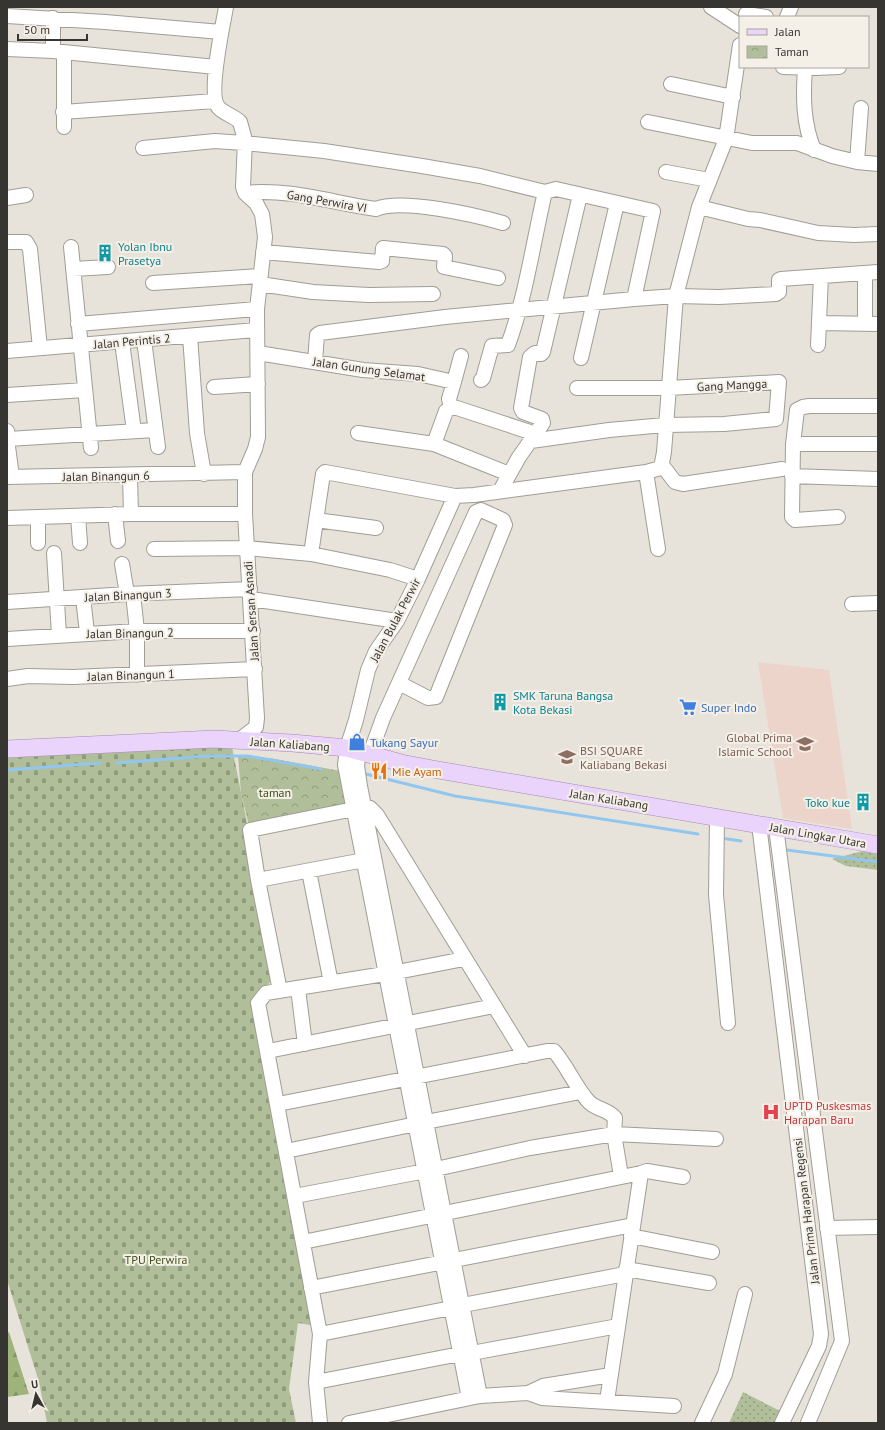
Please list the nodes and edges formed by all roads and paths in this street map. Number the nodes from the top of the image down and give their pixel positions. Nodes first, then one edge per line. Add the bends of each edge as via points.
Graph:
1 (226, 7) edge
2 (711, 7) edge
3 (14, 13) edge
4 (745, 16) edge
5 (53, 18) junction
6 (221, 32) junction
7 (7, 49) edge
8 (58, 52) junction
9 (738, 62) edge
10 (216, 67) junction
11 (805, 68) edge
12 (671, 84) dead end
13 (733, 96) junction
14 (215, 101) junction
15 (861, 108) dead end
16 (63, 112) junction
17 (648, 122) dead end
18 (64, 127) dead end
19 (726, 139) junction
20 (244, 143) junction
21 (143, 148) dead end
22 (814, 150) junction
23 (857, 162) junction
24 (878, 164) edge
25 (666, 172) dead end
26 (709, 180) junction
27 (245, 192) junction
28 (545, 192) junction
29 (26, 195) dead end
30 (580, 195) junction
31 (7, 198) edge
32 (617, 203) junction
33 (699, 207) junction
34 (503, 223) dead end
35 (878, 234) edge
36 (7, 242) edge
37 (71, 247) dead end
38 (263, 252) junction
39 (108, 267) dead end
40 (72, 270) junction
41 (871, 272) edge
42 (821, 276) junction
43 (498, 278) dead end
44 (260, 280) junction
45 (153, 283) dead end
46 (433, 294) dead end
47 (676, 296) junction
48 (634, 299) junction
49 (594, 302) junction
50 (554, 306) junction
51 (257, 309) junction
52 (519, 309) junction
53 (819, 323) junction
54 (78, 324) junction
55 (872, 324) edge
56 (257, 330) junction
57 (190, 336) junction
58 (144, 340) junction
59 (122, 342) junction
60 (81, 345) junction
61 (818, 345) dead end
62 (40, 348) junction
63 (7, 351) edge
64 (258, 353) junction
65 (461, 356) dead end
66 (581, 358) dead end
67 (314, 362) junction
68 (481, 380) dead end
69 (454, 382) junction
70 (258, 384) junction
71 (214, 387) dead end
72 (577, 388) dead end
73 (669, 388) junction
74 (85, 390) junction
75 (7, 395) edge
76 (878, 406) edge
77 (451, 408) junction
78 (665, 425) junction
79 (155, 430) junction
80 (134, 431) junction
81 (358, 433) dead end
82 (90, 434) junction
83 (7, 436) edge
84 (533, 438) junction
85 (434, 444) junction
86 (793, 444) junction
87 (878, 444) edge
88 (158, 447) dead end
89 (91, 448) dead end
90 (662, 465) junction
91 (245, 472) junction
92 (646, 472) junction
93 (787, 472) junction
94 (204, 474) junction
95 (509, 474) junction
96 (130, 475) junction
97 (10, 477) edge
98 (878, 479) edge
99 (500, 491) junction
100 (455, 496) junction
101 (115, 514) junction
102 (131, 514) junction
103 (245, 514) junction
104 (78, 516) junction
105 (38, 517) junction
106 (838, 517) dead end
107 (7, 518) edge
108 (316, 520) junction
109 (376, 528) dead end
110 (118, 541) dead end
111 (80, 542) dead end
112 (38, 543) dead end
113 (247, 548) junction
114 (154, 549) dead end
115 (658, 549) dead end
116 (54, 553) dead end
117 (311, 554) junction
118 (122, 564) dead end
119 (418, 579) junction
120 (130, 594) junction
121 (250, 594) junction
122 (83, 597) junction
123 (56, 599) junction
124 (7, 602) edge
125 (878, 603) edge
126 (852, 604) dead end
127 (396, 621) junction
128 (137, 631) junction
129 (253, 631) junction
130 (87, 633) junction
131 (59, 635) junction
132 (7, 639) edge
133 (255, 669) junction
134 (137, 675) junction
135 (7, 679) edge
136 (399, 683) junction
137 (238, 741) junction
138 (7, 750) edge
139 (356, 757) junction
140 (359, 808) junction
141 (717, 822) junction
142 (760, 837) junction
143 (778, 839) junction
144 (878, 845) edge
145 (364, 860) junction
146 (309, 871) junction
147 (258, 880) junction
148 (464, 959) junction
149 (391, 973) junction
150 (331, 983) junction
151 (298, 989) junction
152 (280, 991) junction
153 (494, 1006) junction
154 (728, 1023) dead end
155 (401, 1024) junction
156 (305, 1044) junction
157 (268, 1051) junction
158 (524, 1056) junction
159 (412, 1078) junction
160 (580, 1092) junction
161 (802, 1098) junction
162 (278, 1104) junction
163 (421, 1123) junction
164 (614, 1134) junction
165 (716, 1139) dead end
166 (286, 1151) junction
167 (430, 1170) junction
168 (641, 1172) junction
169 (621, 1176) junction
170 (683, 1176) dead end
171 (295, 1196) junction
172 (438, 1213) junction
173 (878, 1227) edge
174 (827, 1228) junction
175 (632, 1230) junction
176 (303, 1242) junction
177 (712, 1252) dead end
178 (448, 1262) junction
179 (626, 1272) junction
180 (710, 1283) dead end
181 (311, 1288) junction
182 (745, 1294) dead end
183 (457, 1307) junction
184 (618, 1326) junction
185 (320, 1334) junction
186 (830, 1343) junction
187 (466, 1354) junction
188 (611, 1375) junction
189 (316, 1382) junction
190 (528, 1393) junction
191 (474, 1397) junction
192 (607, 1401) junction
193 (674, 1406) dead end
194 (415, 1416) edge
195 (320, 1423) edge
196 (349, 1423) edge
197 (702, 1423) edge
198 (782, 1423) edge
199 (808, 1423) edge

1 - 6 street
2 - 4 street
3 - 5 street
5 - 6 street
5 - 8 street
6 - 10 street
7 - 8 street
8 - 10 street
8 - 16 street
9 - 13 street
10 - 14 street
11 - 22 street via 804,112 807,132
12 - 13 street
13 - 19 street
14 - 16 street
14 - 20 street via 219,108 240,122
15 - 23 street
16 - 18 street
17 - 19 street
19 - 22 street via 752,143 797,143
19 - 26 street
20 - 21 street via 215,141
20 - 27 street via 242,179
20 - 28 street via 324,151 422,166 480,176
22 - 23 street
23 - 24 street
25 - 26 street
26 - 33 street
27 - 34 street, Gang Perwira VI via 301,195 376,209 399,204
27 - 38 street via 262,214 265,238
28 - 30 street via 556,189
28 - 52 street
29 - 31 street
30 - 32 street
30 - 50 street
32 - 48 street via 653,211
32 - 49 street
33 - 35 street via 818,233
33 - 47 street
36 - 62 street via 26,242 30,249
37 - 40 street
38 - 43 street via 379,262 382,261 383,248 443,254 444,267
38 - 44 street
39 - 40 street
40 - 54 street
41 - 42 street
41 - 55 street
42 - 47 street via 781,279 779,292 776,294
42 - 53 street
44 - 45 street
44 - 46 street via 313,292 369,295
44 - 51 street
47 - 48 street
47 - 73 street
48 - 49 street
49 - 50 street
49 - 66 street
50 - 52 street
50 - 84 street via 543,352 534,353 530,357 521,408 523,412 543,420
51 - 54 street
51 - 56 street
52 - 67 street via 320,333 317,335
52 - 68 street via 508,345 492,346
53 - 55 street
53 - 61 street
54 - 60 street
56 - 57 street, Jalan Perintis 2
56 - 64 street
57 - 58 street, Jalan Perintis 2
57 - 94 street via 197,433
58 - 59 street, Jalan Perintis 2
58 - 79 street
59 - 60 street, Jalan Perintis 2
59 - 80 street
60 - 62 street, Jalan Perintis 2
60 - 74 street
62 - 63 street, Jalan Perintis 2
64 - 67 street, Jalan Gunung Selamat
64 - 70 street
65 - 69 street
67 - 69 street, Jalan Gunung Selamat via 363,370 418,374
69 - 77 street via 449,399
70 - 71 street
70 - 91 street via 258,437
72 - 73 street
73 - 78 street
73 - 78 street, Gang Mangga via 779,382 779,398 776,419 724,424
74 - 75 street
74 - 82 street
76 - 86 street via 803,407 798,410
77 - 84 street via 457,408
77 - 85 street via 446,411
78 - 84 street
78 - 90 street
79 - 80 street
79 - 88 street
80 - 82 street
81 - 85 street
82 - 83 street
82 - 89 street
83 - 97 street
84 - 95 street
85 - 95 street
86 - 87 street
86 - 93 street
90 - 92 street via 661,468
90 - 93 street via 675,482 683,484
91 - 94 street, Jalan Binangun 6
91 - 103 street, Jalan Sersan Asnadi
92 - 99 street
92 - 115 street
93 - 98 street
93 - 106 street via 792,517 795,520
94 - 96 street, Jalan Binangun 6
95 - 99 street
96 - 97 street, Jalan Binangun 6
96 - 102 street
99 - 100 street
100 - 108 street via 325,472
100 - 119 street, Jalan Bulak Perwir
101 - 102 street
101 - 104 street
101 - 110 street
102 - 103 street
103 - 113 street, Jalan Sersan Asnadi
104 - 105 street
104 - 111 street
105 - 107 street
105 - 112 street
108 - 109 street
108 - 117 street
113 - 114 street
113 - 117 street
113 - 121 street, Jalan Sersan Asnadi
116 - 123 street
117 - 119 street via 390,570
118 - 120 street
119 - 127 street, Jalan Bulak Perwir
120 - 121 street, Jalan Binangun 3
120 - 122 street, Jalan Binangun 3
120 - 128 street
121 - 127 street, Jalan Binangun 3
121 - 129 street, Jalan Sersan Asnadi
122 - 123 street, Jalan Binangun 3
122 - 130 street
123 - 124 street, Jalan Binangun 3
123 - 131 street
125 - 126 street
127 - 139 street, Jalan Bulak Perwir via 376,651 368,670 356,720
128 - 129 street, Jalan Binangun 2
128 - 130 street, Jalan Binangun 2
128 - 134 street
129 - 133 street, Jalan Sersan Asnadi
130 - 131 street, Jalan Binangun 2
131 - 132 street, Jalan Binangun 2
133 - 134 street, Jalan Binangun 1
133 - 137 street, Jalan Sersan Asnadi via 256,727
134 - 135 street, Jalan Binangun 1 via 28,676
136 - 136 street via 476,512 481,510 503,520 505,525 436,697 428,698
136 - 139 street via 379,728
137 - 138 main road, Jalan Kaliabang via 214,739
137 - 139 main road, Jalan Kaliabang via 292,743
139 - 140 street via 355,787
139 - 141 main road, Jalan Kaliabang via 401,763
140 - 145 street
140 - 147 street via 250,830
140 - 148 street via 370,808 377,815
140 - 149 street
141 - 142 main road, Jalan Kaliabang
141 - 154 street via 716,895
142 - 143 main road, Jalan Lingkar Utara
142 - 161 street, Jalan Prima Harapan Regensi
143 - 144 main road, Jalan Lingkar Utara
143 - 161 street, Jalan Prima Harapan Regensi
145 - 146 street
145 - 149 street
146 - 147 street
146 - 150 street
147 - 152 street
148 - 149 street
148 - 153 street
149 - 150 street
149 - 155 street
150 - 151 street
151 - 152 street
151 - 156 street
152 - 157 street via 266,993 258,1003
153 - 155 street
153 - 158 street
155 - 156 street
155 - 159 street
156 - 157 street
157 - 162 street
158 - 159 street
158 - 160 street via 554,1051
159 - 162 street
159 - 163 street
160 - 163 street
160 - 164 street via 591,1104 607,1110 615,1118
161 - 174 street, Jalan Prima Harapan Regensi
161 - 186 street, Jalan Prima Harapan Regensi
162 - 166 street
163 - 166 street
163 - 167 street
164 - 165 street
164 - 167 street via 530,1148
164 - 169 street
166 - 171 street
167 - 171 street
167 - 172 street
168 - 169 street
168 - 170 street
168 - 175 street
169 - 172 street
171 - 176 street
172 - 176 street
172 - 178 street
173 - 174 street
174 - 186 street, Jalan Prima Harapan Regensi via 842,1341
175 - 177 street
175 - 178 street
175 - 179 street
176 - 181 street
178 - 181 street
178 - 183 street
179 - 180 street
179 - 183 street
179 - 184 street
181 - 185 street
182 - 197 street via 725,1374
183 - 185 street
183 - 187 street
184 - 187 street
184 - 188 street
185 - 189 street
186 - 198 street, Jalan Prima Harapan Regensi
186 - 199 street, Jalan Prima Harapan Regensi
187 - 189 street
187 - 191 street
188 - 190 street via 543,1386
188 - 192 street
189 - 195 street
190 - 191 street
190 - 192 street via 542,1398
191 - 194 street
192 - 193 street
194 - 196 street

